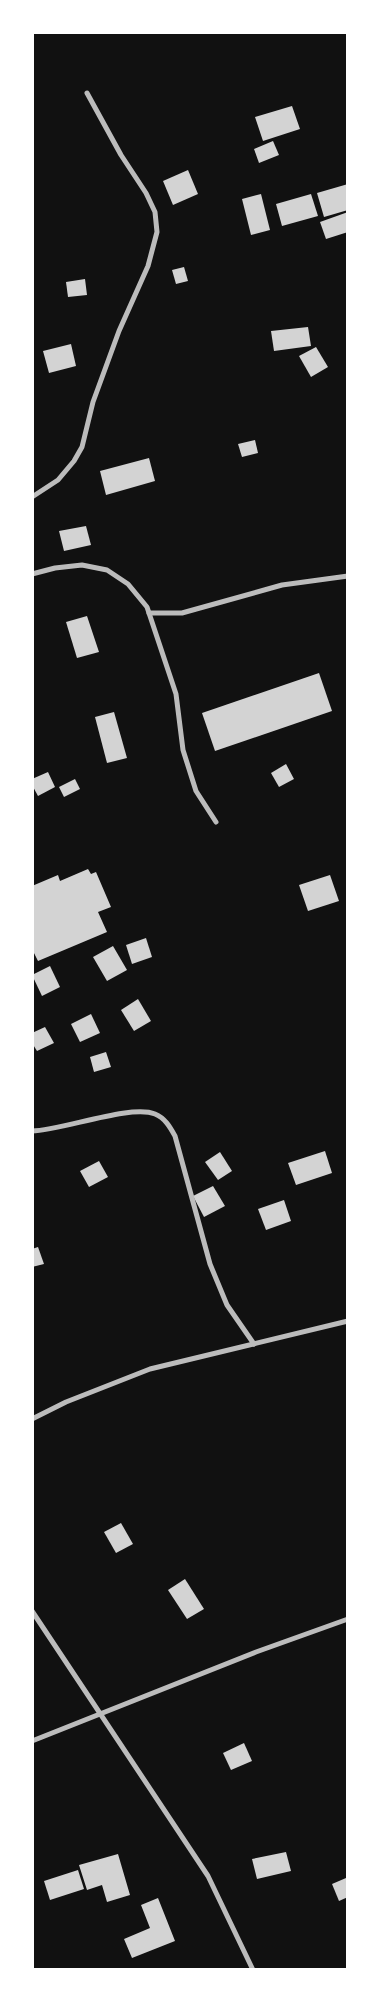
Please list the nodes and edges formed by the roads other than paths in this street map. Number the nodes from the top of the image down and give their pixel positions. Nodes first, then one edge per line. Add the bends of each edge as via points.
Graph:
1 (87, 93) dead end
2 (32, 497) edge
3 (32, 574) edge
4 (348, 576) edge
5 (149, 613) junction
6 (216, 822) dead end
7 (32, 1131) edge
8 (348, 1322) edge
9 (254, 1344) junction
10 (32, 1419) edge
11 (32, 1610) edge
12 (348, 1619) edge
13 (102, 1713) junction
14 (32, 1741) edge
15 (253, 1970) edge

1 - 2 street via 156,212 158,232 148,266 119,331 93,402 82,447 58,480
3 - 5 street via 82,565 107,570 128,584
4 - 5 street via 282,585 182,614
5 - 6 street via 176,694 183,750 196,791
7 - 9 street via 130,1111 154,1114 168,1122 175,1136 210,1264 227,1305
8 - 9 street
9 - 10 street via 150,1369
11 - 13 street
12 - 13 street
13 - 14 street
13 - 15 street via 208,1876

